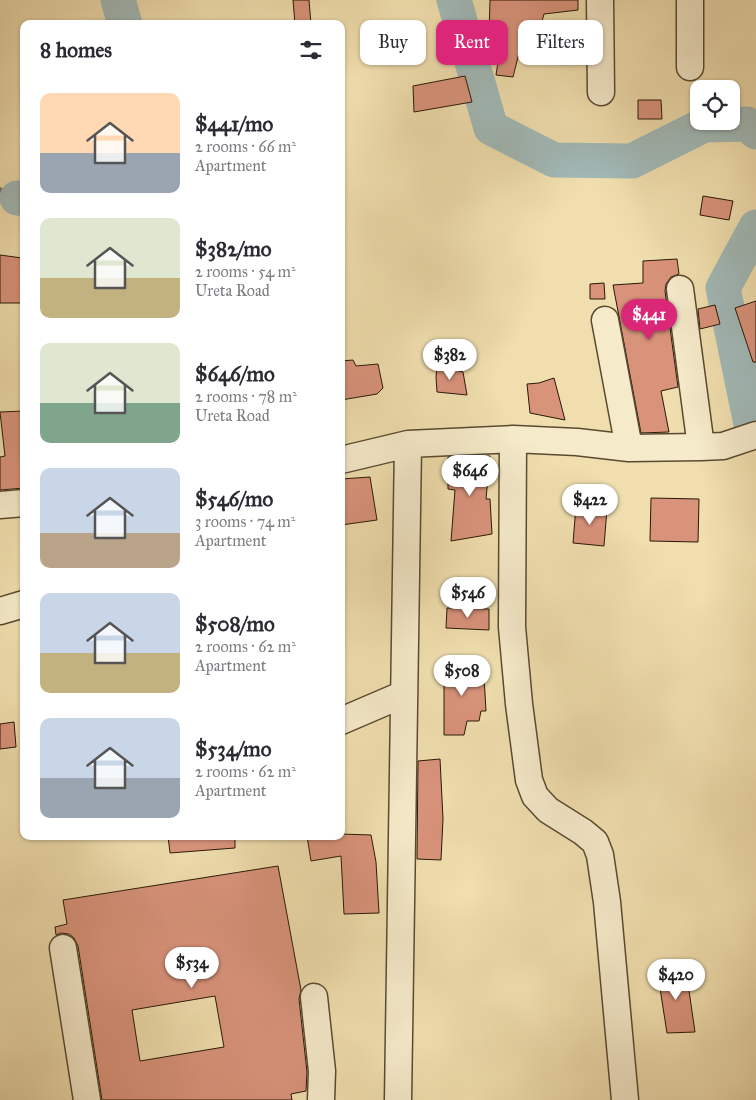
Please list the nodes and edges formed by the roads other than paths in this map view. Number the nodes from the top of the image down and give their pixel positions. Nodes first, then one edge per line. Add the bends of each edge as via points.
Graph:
1 (600, 0) edge
2 (690, 0) edge
3 (690, 67) dead end
4 (601, 92) dead end
5 (680, 288) dead end
6 (605, 320) dead end
7 (756, 435) edge
8 (513, 439) junction
9 (408, 444) junction
10 (701, 447) junction
11 (629, 448) junction
12 (345, 459) edge
13 (20, 503) edge
14 (0, 505) edge
15 (20, 605) edge
16 (0, 611) edge
17 (404, 694) junction
18 (345, 719) edge
19 (63, 948) dead end
20 (314, 997) dead end
21 (309, 1097) edge
22 (87, 1100) edge
23 (398, 1100) edge
24 (625, 1100) edge

1 - 4 street
2 - 3 street
5 - 10 street
6 - 11 street
7 - 10 street via 723,446
8 - 9 street
8 - 11 street
8 - 24 street via 512,627 529,780 535,796 548,810 595,842 600,855
9 - 12 street
9 - 17 street
10 - 11 street
13 - 14 street
15 - 16 street
17 - 18 street
17 - 23 street
19 - 22 street
20 - 21 street via 322,1071

